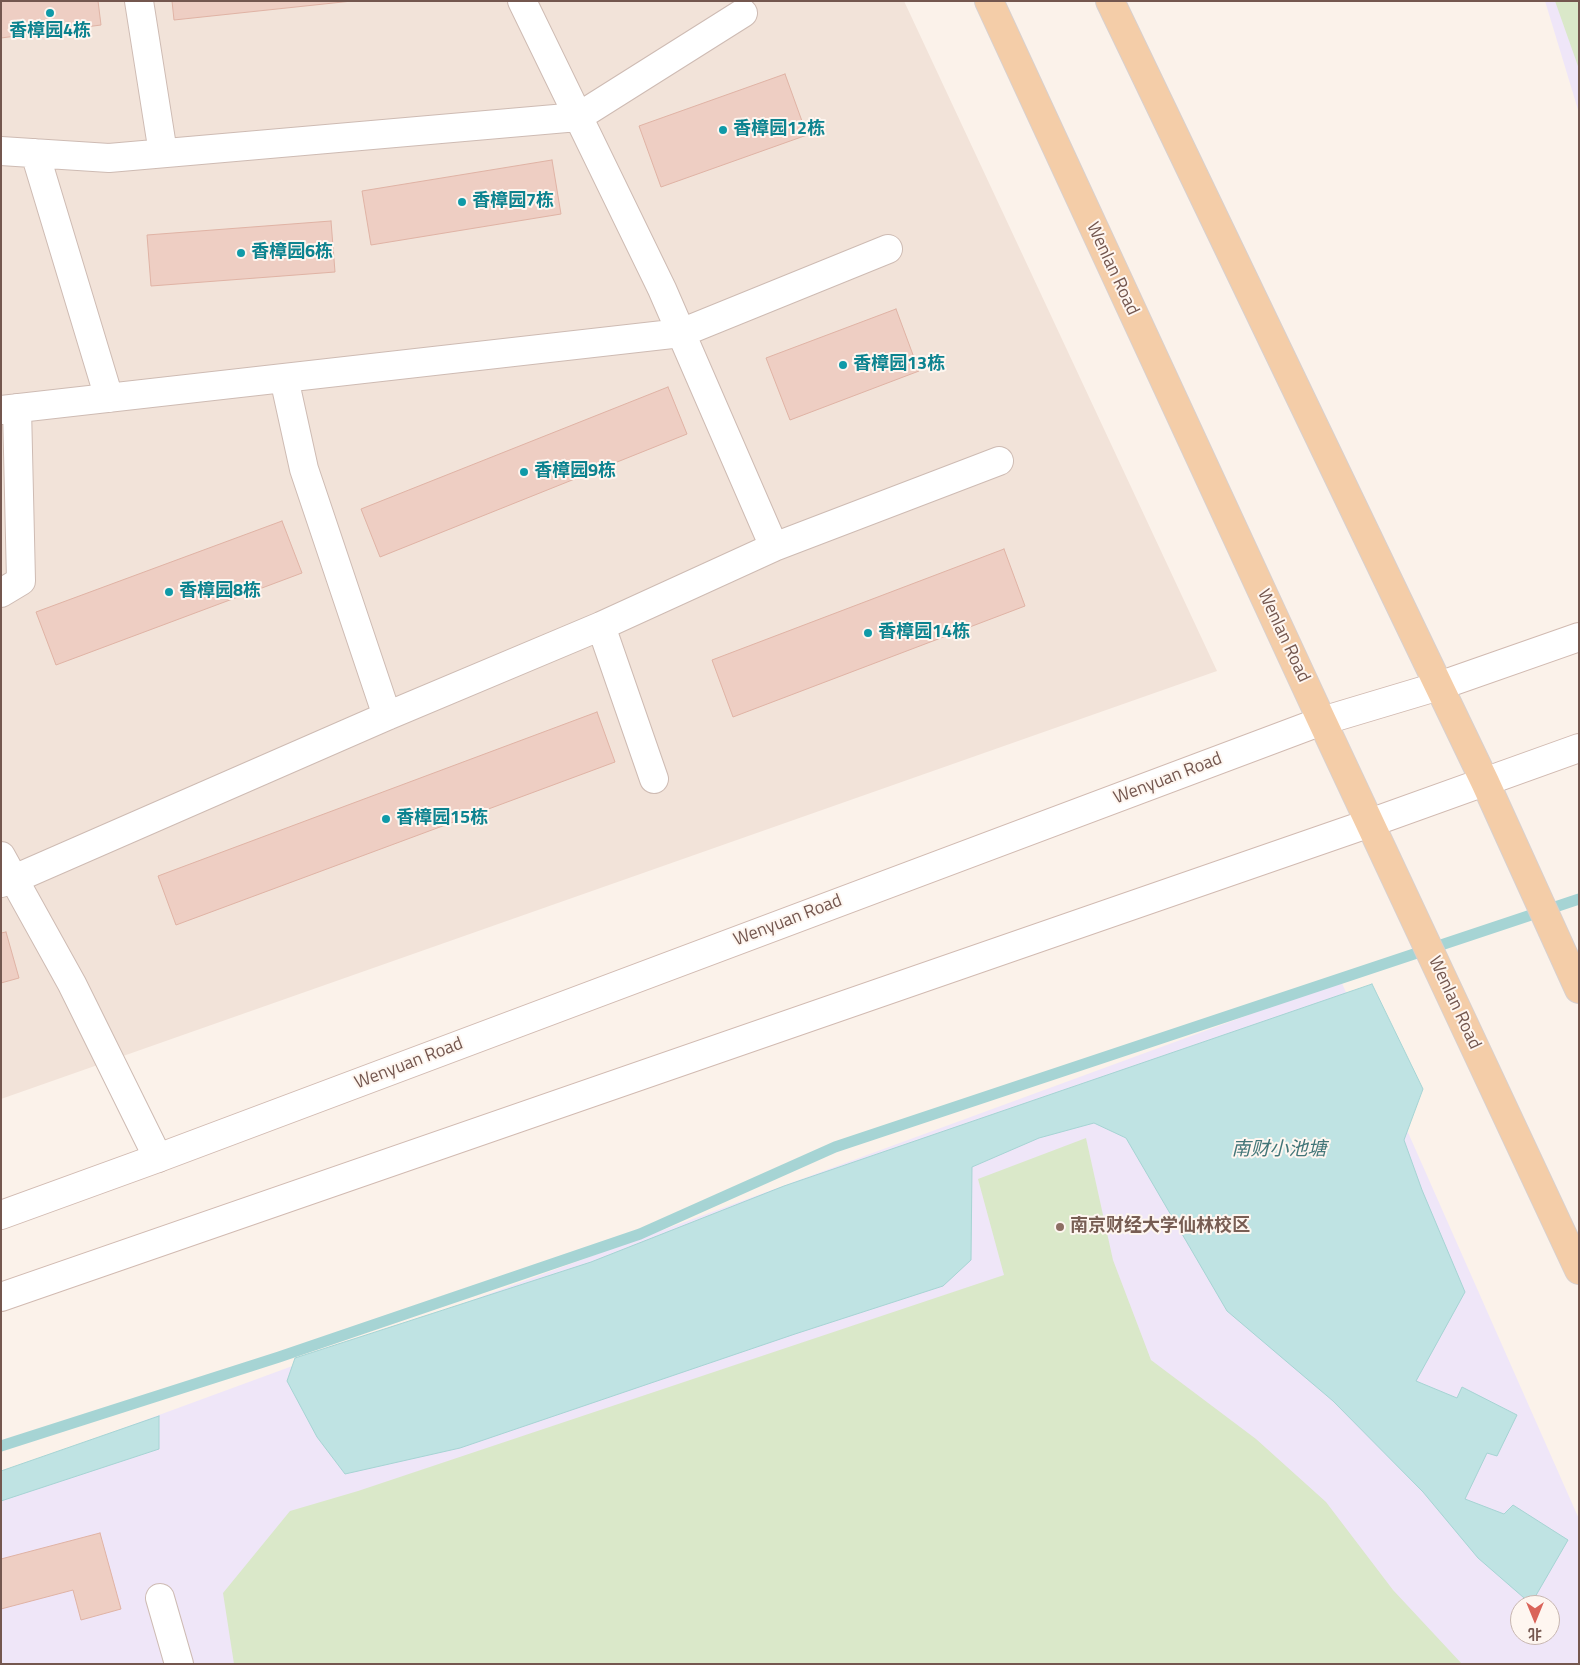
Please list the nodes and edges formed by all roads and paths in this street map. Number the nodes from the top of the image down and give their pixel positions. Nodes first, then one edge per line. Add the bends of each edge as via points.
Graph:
1 (139, 1) edge
2 (522, 1) edge
3 (989, 1) edge
4 (1110, 1) edge
5 (743, 13) dead end
6 (578, 117) junction
7 (1, 151) edge
8 (35, 153) junction
9 (163, 153) junction
10 (888, 249) dead end
11 (681, 333) junction
12 (284, 378) junction
13 (109, 398) junction
14 (9, 409) edge
15 (999, 461) dead end
16 (774, 547) junction
17 (1, 593) edge
18 (601, 626) junction
19 (1579, 637) edge
20 (1439, 686) junction
21 (387, 716) junction
22 (1322, 721) junction
23 (1579, 748) edge
24 (654, 779) dead end
25 (1485, 782) junction
26 (1370, 823) junction
27 (1, 856) edge
28 (8, 881) edge
29 (1579, 989) edge
30 (158, 1158) junction
31 (1, 1215) edge
32 (1579, 1270) edge
33 (1, 1297) edge
34 (160, 1598) dead end
35 (179, 1664) edge

1 - 9 street
2 - 6 street
3 - 22 main road, Wenlan Road
4 - 20 main road
5 - 6 street
6 - 9 street
6 - 11 street
7 - 8 street
8 - 9 street via 110,158
8 - 13 street
10 - 11 street
11 - 12 street
11 - 16 street
12 - 13 street
12 - 21 street via 304,469
13 - 14 street
14 - 17 street via 21,582
15 - 16 street
16 - 18 street
18 - 21 street
18 - 24 street
19 - 20 street, Wenyuan Road
20 - 22 street, Wenyuan Road
20 - 25 main road
21 - 28 street
22 - 26 main road, Wenlan Road
22 - 30 street, Wenyuan Road
23 - 25 street
25 - 26 street
25 - 29 main road
26 - 32 main road, Wenlan Road
26 - 33 street
27 - 28 street
28 - 30 street via 72,984
30 - 31 street, Wenyuan Road
34 - 35 street

